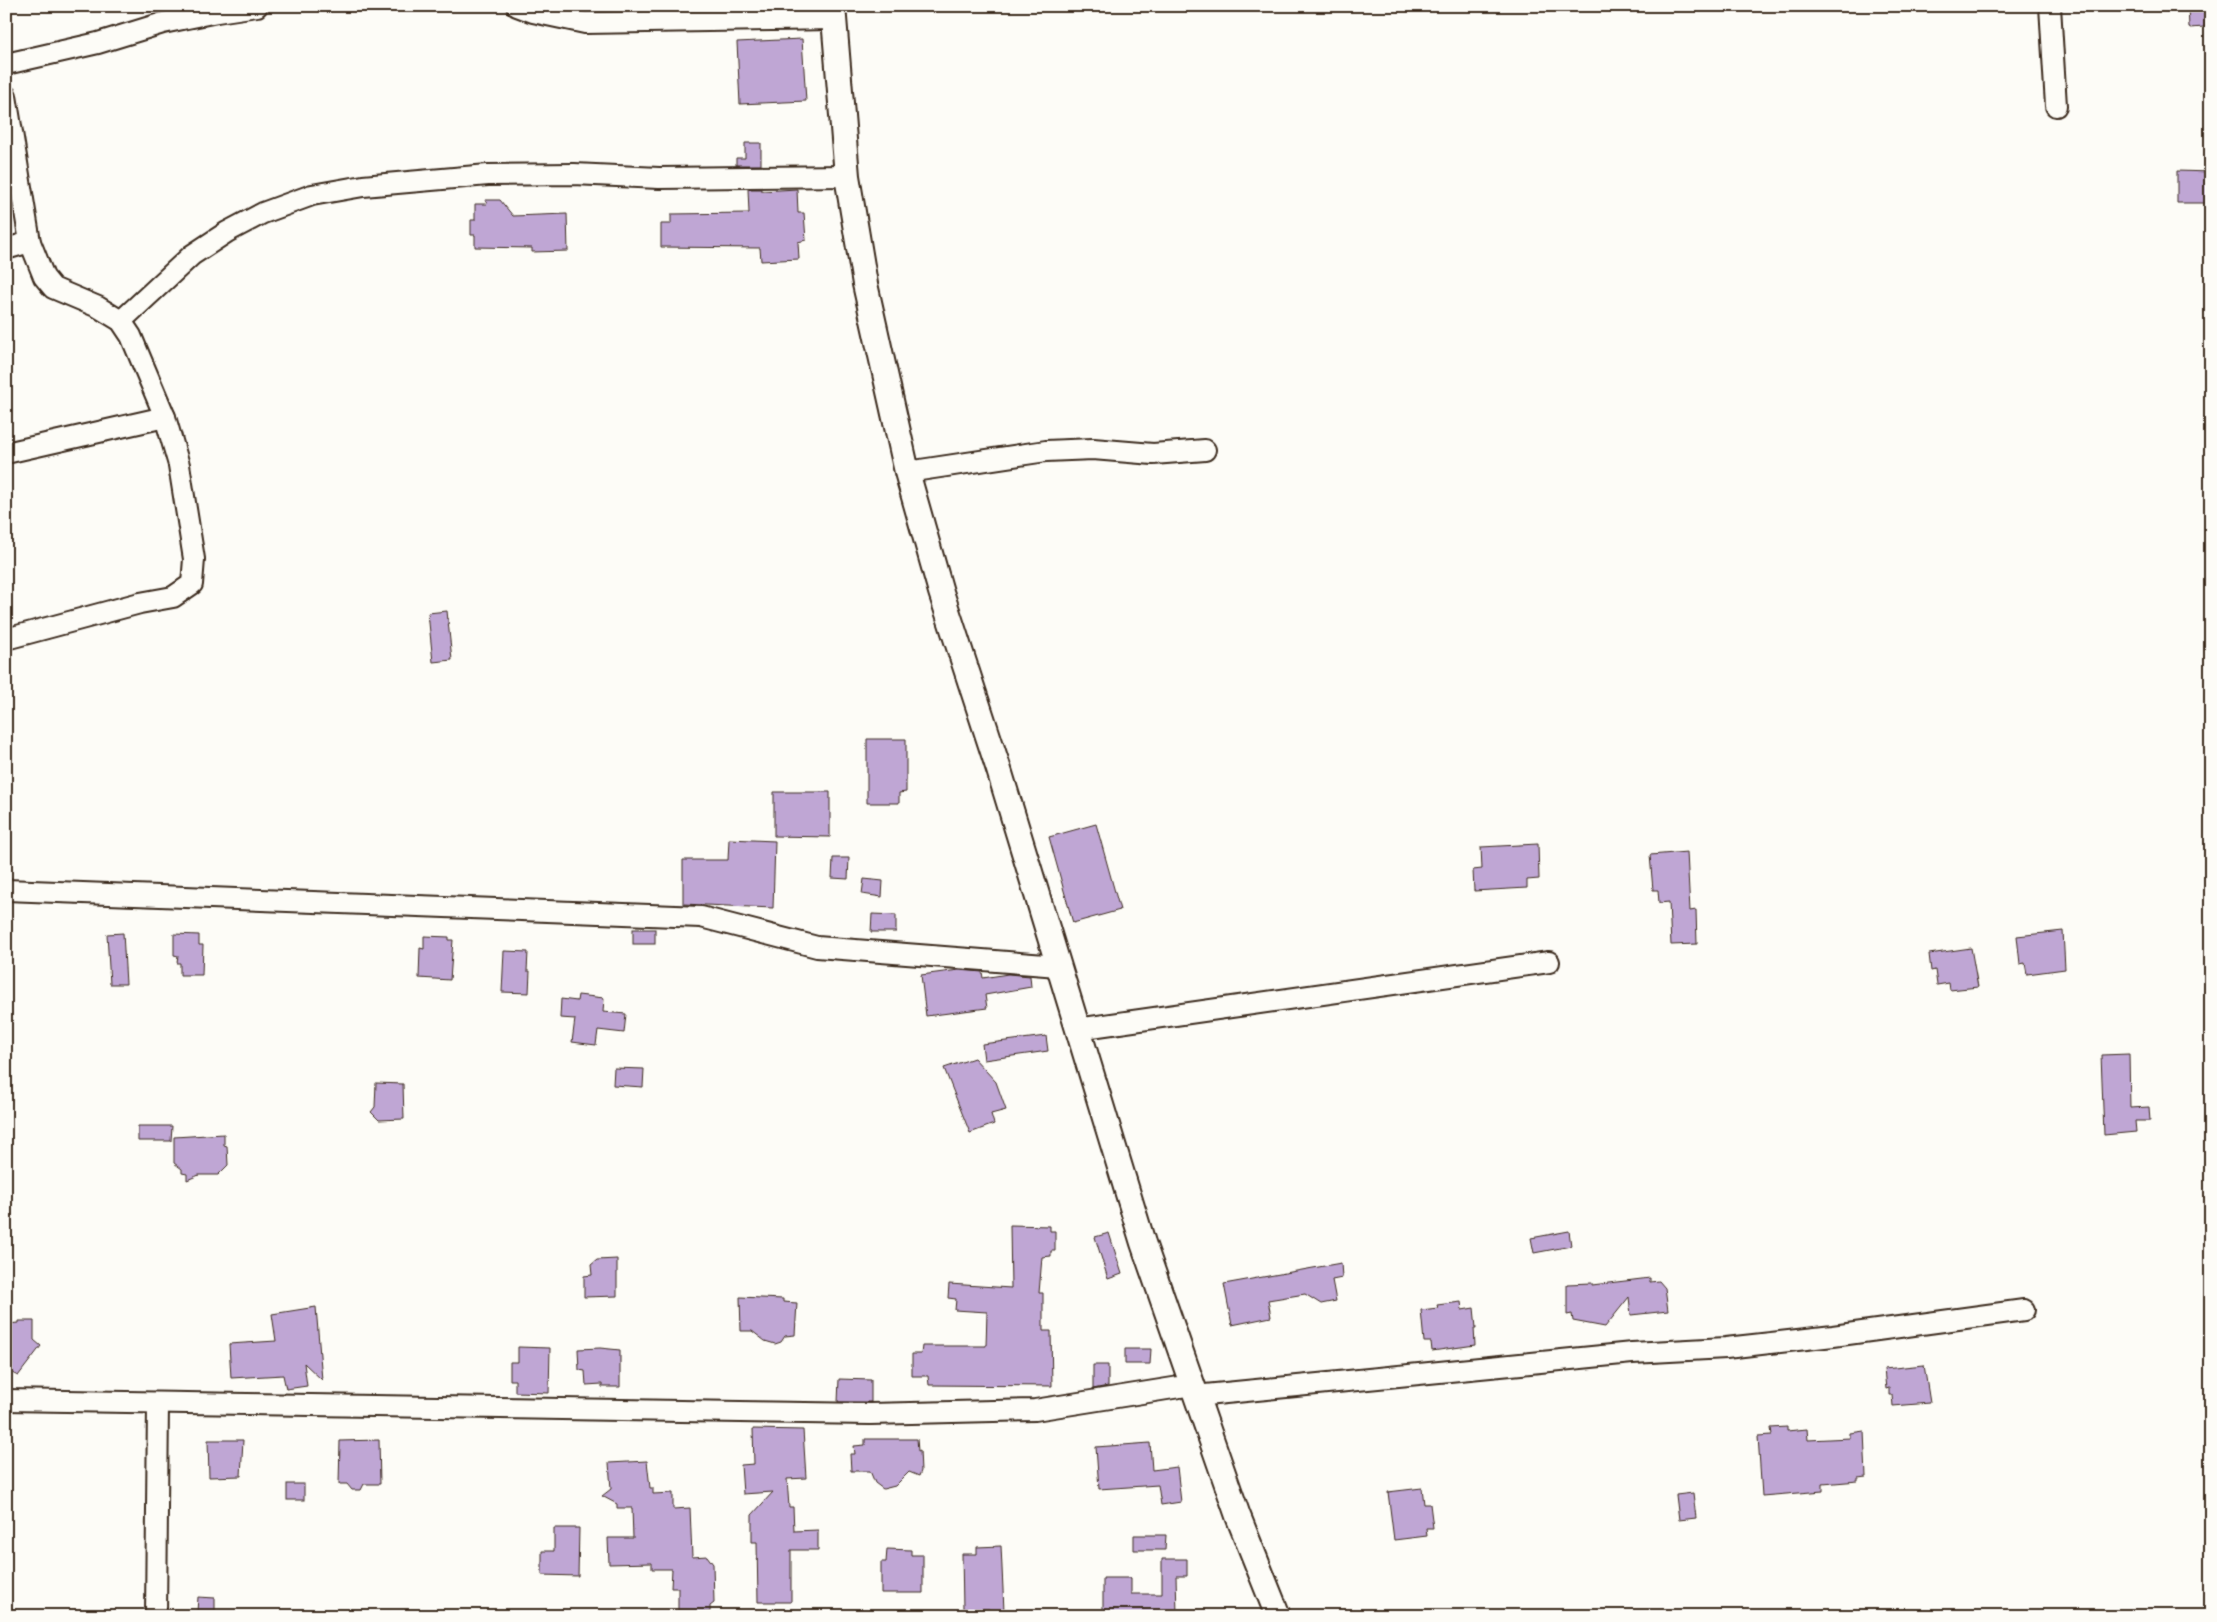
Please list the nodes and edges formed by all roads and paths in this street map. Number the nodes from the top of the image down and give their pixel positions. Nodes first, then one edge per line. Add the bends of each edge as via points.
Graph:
1 (257, 6) edge
2 (517, 6) edge
3 (2050, 6) edge
4 (833, 13) edge
5 (6, 64) edge
6 (6, 96) edge
7 (2056, 106) dead end
8 (848, 176) junction
9 (30, 242) junction
10 (6, 249) edge
11 (121, 321) junction
12 (165, 417) junction
13 (1206, 450) dead end
14 (6, 453) edge
15 (907, 472) junction
16 (6, 639) edge
17 (6, 890) edge
18 (1549, 962) dead end
19 (1058, 966) junction
20 (1077, 1029) junction
21 (2024, 1310) dead end
22 (1193, 1391) junction
23 (6, 1400) edge
24 (158, 1403) junction
25 (156, 1616) edge
26 (1278, 1616) edge

1 - 5 street via 163,23 98,43
2 - 4 street via 585,23
3 - 7 street
4 - 8 street
6 - 9 street
8 - 11 street via 659,178 574,174 488,175 363,186 312,196 263,213 220,236 192,255
8 - 15 street via 865,284
9 - 10 street
9 - 11 street via 44,277 53,288 98,306
11 - 12 street via 131,336
12 - 14 street
12 - 16 street via 179,465 194,559 192,584 173,597 130,605
13 - 15 street via 1154,454 1093,449 1046,451
15 - 19 street via 941,592
17 - 19 street via 701,917 817,947
18 - 20 street
19 - 20 street
20 - 22 street
21 - 22 street via 1736,1347 1632,1352
22 - 24 street via 1035,1410 870,1414
22 - 26 street
23 - 24 street
24 - 25 street

